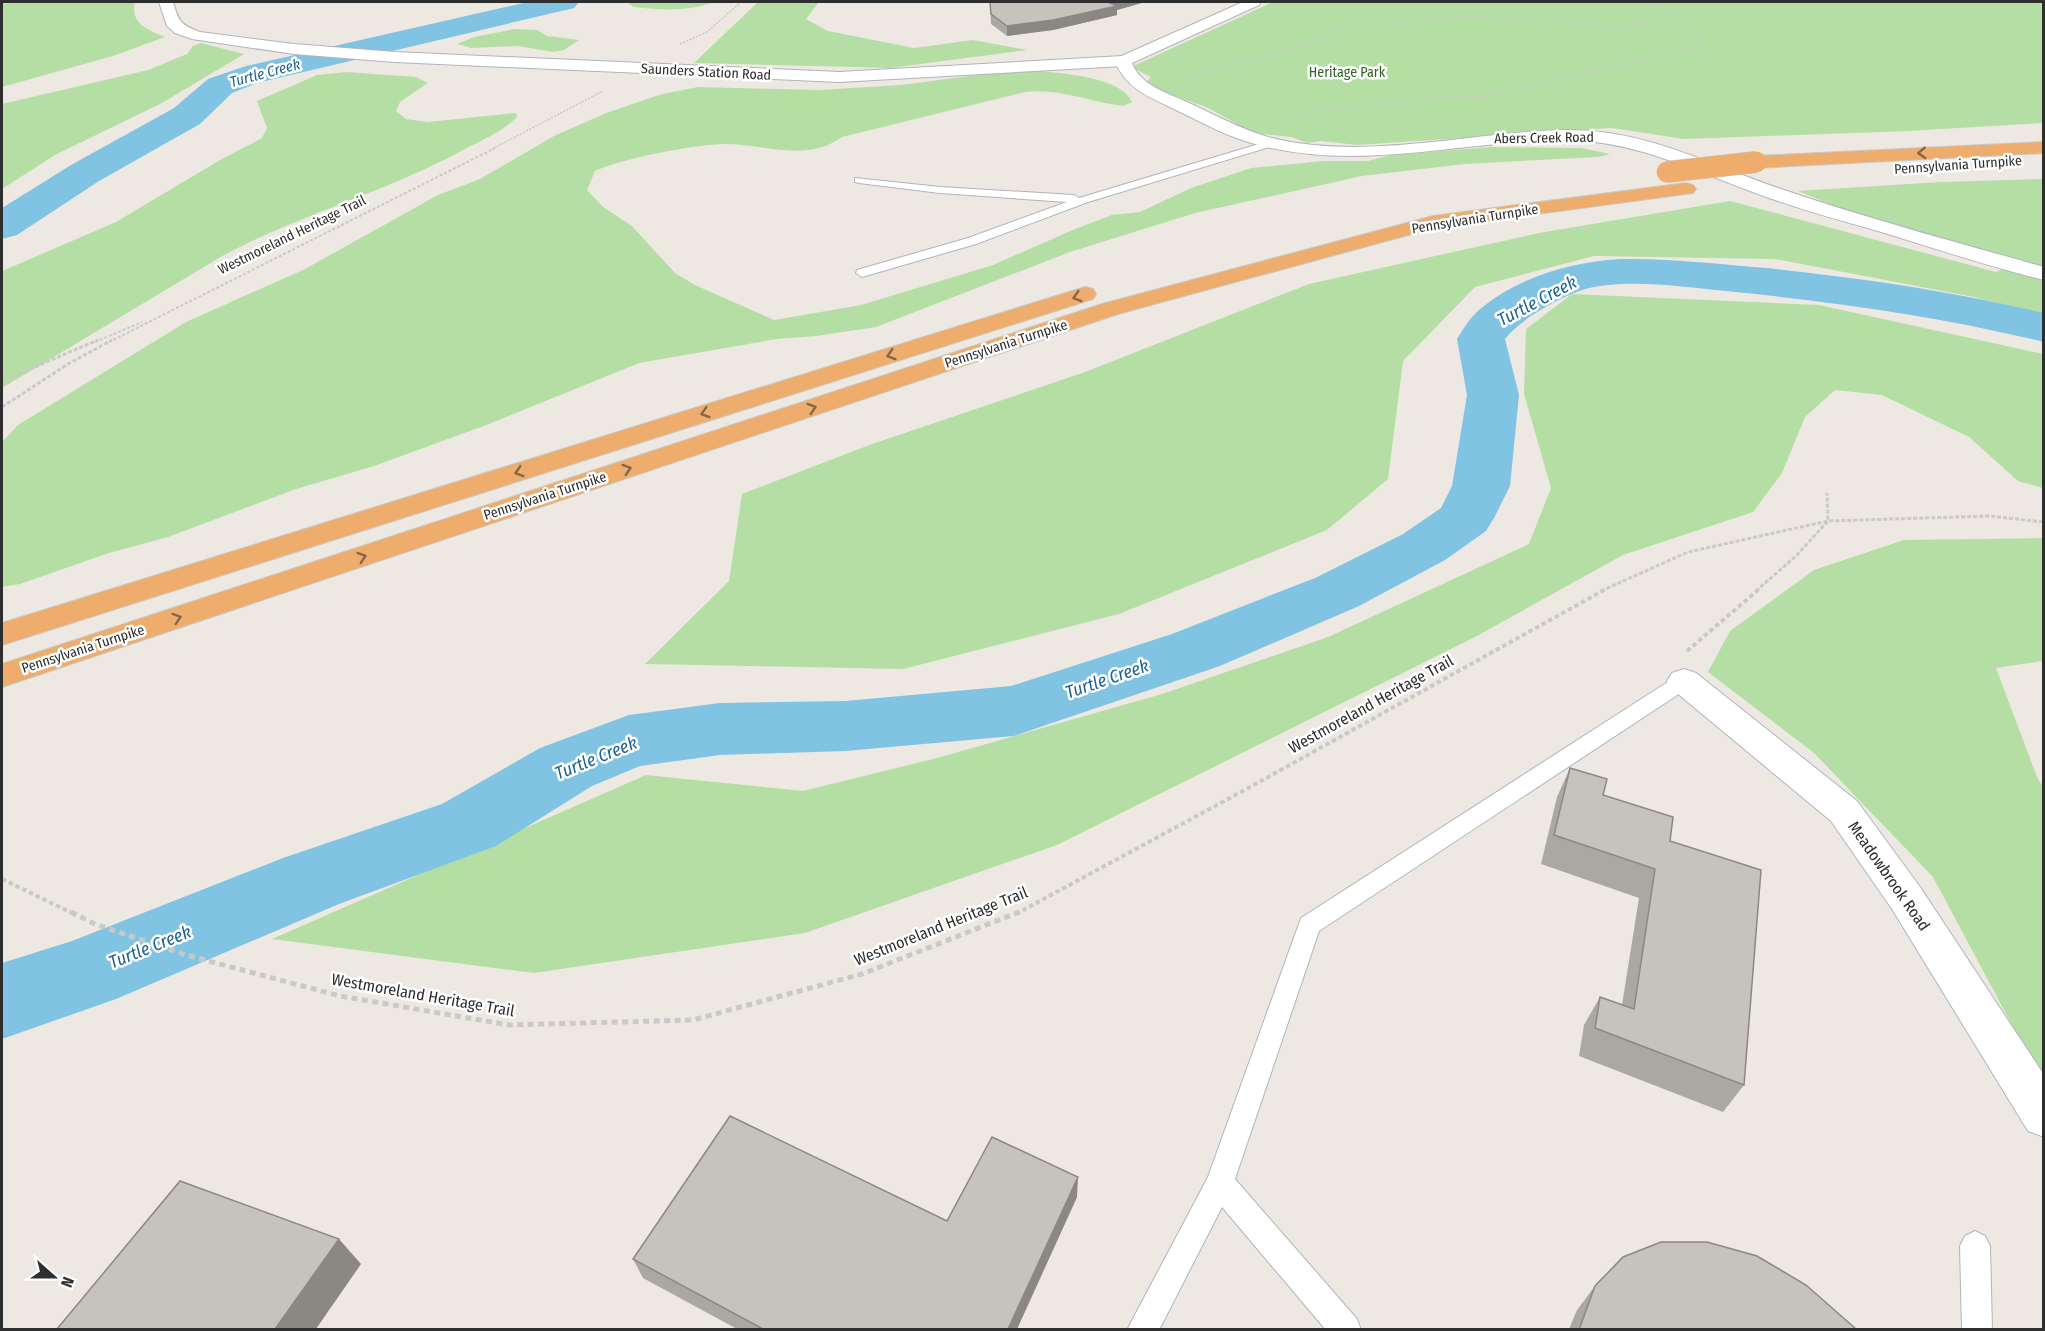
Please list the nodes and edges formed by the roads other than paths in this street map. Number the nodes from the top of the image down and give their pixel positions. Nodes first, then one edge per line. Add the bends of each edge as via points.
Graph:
1 (169, 2) edge
2 (1254, 2) edge
3 (1123, 61) junction
4 (1272, 143) junction
5 (2043, 147) edge
6 (2043, 160) edge
7 (859, 180) dead end
8 (1677, 180) junction
9 (975, 193) junction
10 (1084, 200) junction
11 (1017, 215) junction
12 (862, 273) dead end
13 (2043, 274) edge
14 (2, 634) edge
15 (2, 676) edge
16 (1684, 681) joint
17 (2043, 1116) edge
18 (1220, 1183) junction
19 (1975, 1246) dead end
20 (1142, 1329) edge
21 (1346, 1329) edge
22 (1977, 1329) edge

1 - 3 street, Saunders Station Road via 172,23 197,36 395,57 839,77
2 - 3 street, Saunders Station Road
3 - 4 street, Abers Creek Road via 1126,72 1142,87 1237,132
4 - 10 lane
4 - 13 street, Abers Creek Road via 1309,149 1368,150 1524,136 1616,138 1674,153 1769,191
5 -> 8 highway, Pennsylvania Turnpike, bridge via 1756,162
6 - 8 highway, Pennsylvania Turnpike
7 - 9 lane
8 -> 14 highway, Pennsylvania Turnpike via 1407,209 1084,294
15 -> 8 highway, Pennsylvania Turnpike via 1110,309 1433,222
9 - 10 lane
9 - 11 lane
10 - 11 lane
11 - 12 lane via 972,241
16 - 17 street, Meadowbrook Road via 1844,811 1906,898
16 - 18 lane via 1309,924
18 - 20 lane
18 - 21 lane
19 - 22 lane

